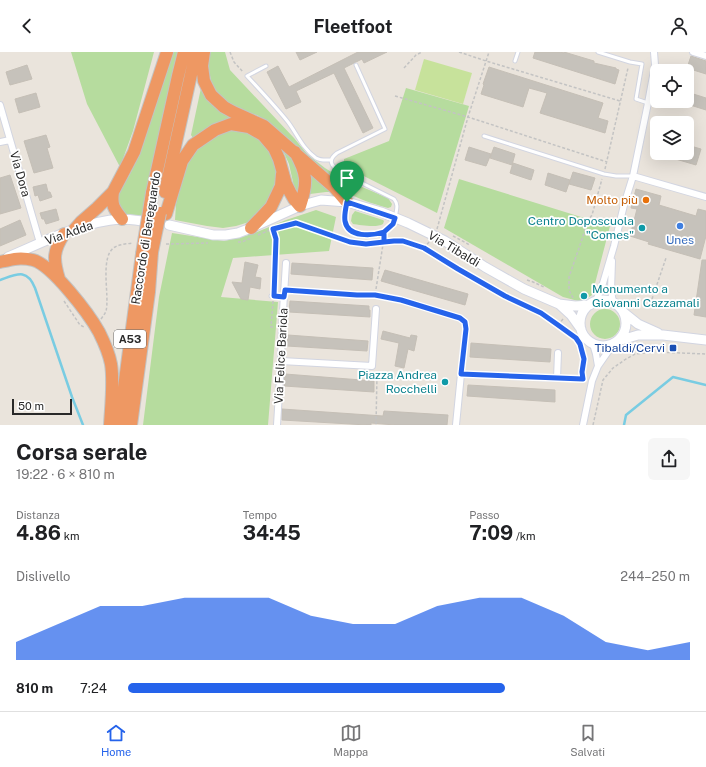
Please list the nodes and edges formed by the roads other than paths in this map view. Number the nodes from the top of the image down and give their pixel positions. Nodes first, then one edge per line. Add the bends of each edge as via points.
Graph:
1 (167, 52) edge
2 (184, 52) edge
3 (196, 52) edge
4 (204, 52) edge
5 (518, 52) edge
6 (598, 52) edge
7 (654, 52) edge
8 (693, 52) edge
9 (706, 56) edge
10 (515, 61) dead end
11 (356, 65) dead end
12 (266, 66) dead end
13 (648, 103) junction
14 (0, 105) edge
15 (484, 136) dead end
16 (10, 140) junction
17 (0, 142) edge
18 (295, 152) junction
19 (331, 160) junction
20 (283, 171) junction
21 (633, 176) junction
22 (113, 192) junction
23 (706, 198) edge
24 (347, 202) junction
25 (300, 206) junction
26 (165, 217) junction
27 (395, 218) junction
28 (122, 219) junction
29 (142, 221) dead end
30 (69, 232) junction
31 (254, 234) junction
32 (40, 243) junction
33 (614, 246) junction
34 (151, 249) junction
35 (0, 262) edge
36 (286, 264) dead end
37 (60, 280) junction
38 (285, 290) junction
39 (272, 296) road end
40 (284, 297) junction
41 (613, 302) junction
42 (592, 303) junction
43 (559, 304) junction
44 (376, 309) dead end
45 (623, 312) junction
46 (581, 329) junction
47 (663, 335) junction
48 (706, 340) edge
49 (616, 342) junction
50 (593, 344) junction
51 (558, 353) dead end
52 (282, 361) junction
53 (598, 366) junction
54 (461, 374) junction
55 (110, 425) edge
56 (119, 425) edge
57 (131, 425) edge
58 (277, 425) edge
59 (456, 425) edge
60 (584, 425) edge

1 - 22 highway via 134,152
2 - 34 highway, Raccordo di Bereguardo / A53, bridge via 152,193
3 - 26 highway, Raccordo di Bereguardo / A53
4 - 18 highway via 204,81 211,95 224,107 264,126
5 - 10 lane
6 - 13 lane via 642,64 636,99
7 - 13 street via 655,65
8 - 9 street
11 - 19 lane via 385,129 337,153
12 - 19 lane via 247,76 272,103 303,145 317,158
13 - 21 street
14 - 16 street, Via Dora
15 - 21 lane via 604,174
16 - 17 street
16 - 32 street, Via Dora
18 - 24 highway
18 - 25 highway via 306,182
19 - 27 lane via 332,166 337,170 394,199 397,205
20 - 25 highway via 290,192
20 - 26 highway via 274,148 263,135 249,127 231,124 215,130 193,145 182,161
20 - 31 highway via 281,186
21 - 23 street
21 - 33 street
22 - 28 highway via 113,208
22 - 30 highway
24 - 25 street, Via Tibaldi via 321,200
24 - 27 street, Via Tibaldi
24 - 27 lane via 345,221 352,232 378,234 393,224
25 - 31 street, Via Tibaldi
26 - 31 street via 214,235
26 - 34 highway, Raccordo di Bereguardo / A53, bridge
27 - 43 street, Via Tibaldi via 445,241 485,268 524,289
28 - 29 street, Via Adda
28 - 30 street, Via Adda
30 - 32 street, Via Adda
30 - 37 highway via 58,243 54,255
32 - 35 street, Via Adda
33 - 41 street via 610,290
33 - 42 street via 601,290
34 - 56 highway, Raccordo di Bereguardo / A53
34 - 57 highway, Raccordo di Bereguardo / A53 via 149,292
35 - 37 highway via 18,258 35,260
36 - 38 street, Via Felice Bariola
37 - 55 highway via 91,320 105,345 111,364
38 - 40 street, Via Felice Bariola
38 - 54 street via 375,295 460,318 465,322 466,329
39 - 40 lane
40 - 52 street, Via Felice Bariola
41 - 42 street via 604,300
41 - 45 street
42 - 43 street, Via Tibaldi via 575,306
42 - 46 street via 584,311
43 - 46 street, Via Tibaldi via 572,315
44 - 52 street via 372,366
45 - 47 street via 638,324
45 - 49 street via 626,327
46 - 50 street
47 - 48 street
47 - 49 street via 638,335
49 - 50 street via 602,346
49 - 53 street
50 - 53 street
51 - 54 street via 557,378
52 - 58 street, Via Felice Bariola
53 - 60 street via 592,381
54 - 59 street

